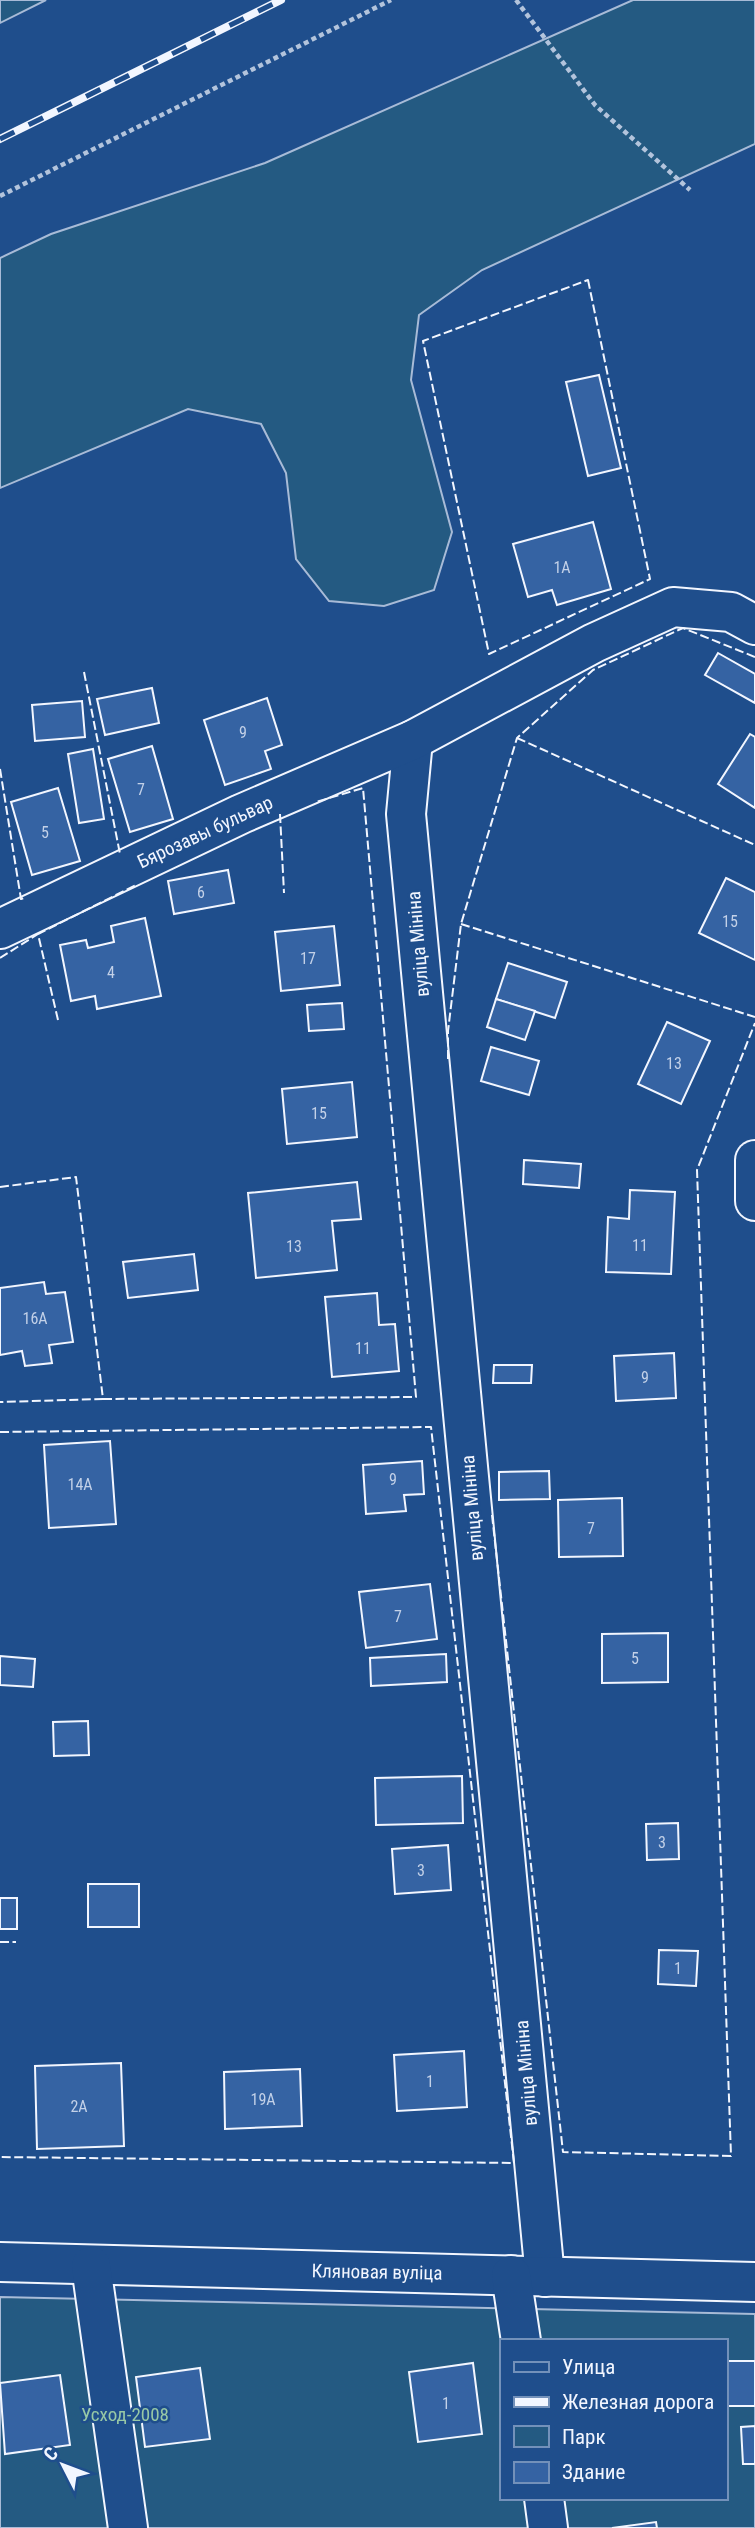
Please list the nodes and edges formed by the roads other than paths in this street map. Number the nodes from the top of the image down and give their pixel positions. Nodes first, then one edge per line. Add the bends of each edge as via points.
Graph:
1 (755, 625) edge
2 (413, 740) junction
3 (0, 929) edge
4 (755, 1160) edge
5 (755, 1201) edge
6 (0, 2262) edge
7 (91, 2266) junction
8 (528, 2276) junction
9 (755, 2282) edge
10 (521, 2339) edge
11 (544, 2500) edge
12 (128, 2528) edge
13 (548, 2528) edge

1 - 2 street, Бярозавы бульвар via 732,612 673,607 594,643
2 - 3 street, Бярозавы бульвар via 241,814
2 - 8 street, вуліца Мініна via 406,814
4 - 5 street
6 - 7 street, Кляновая вуліца
7 - 8 street, Кляновая вуліца
7 - 12 street
8 - 9 street, Кляновая вуліца
8 - 10 street, вуліца Мініна
11 - 13 street

